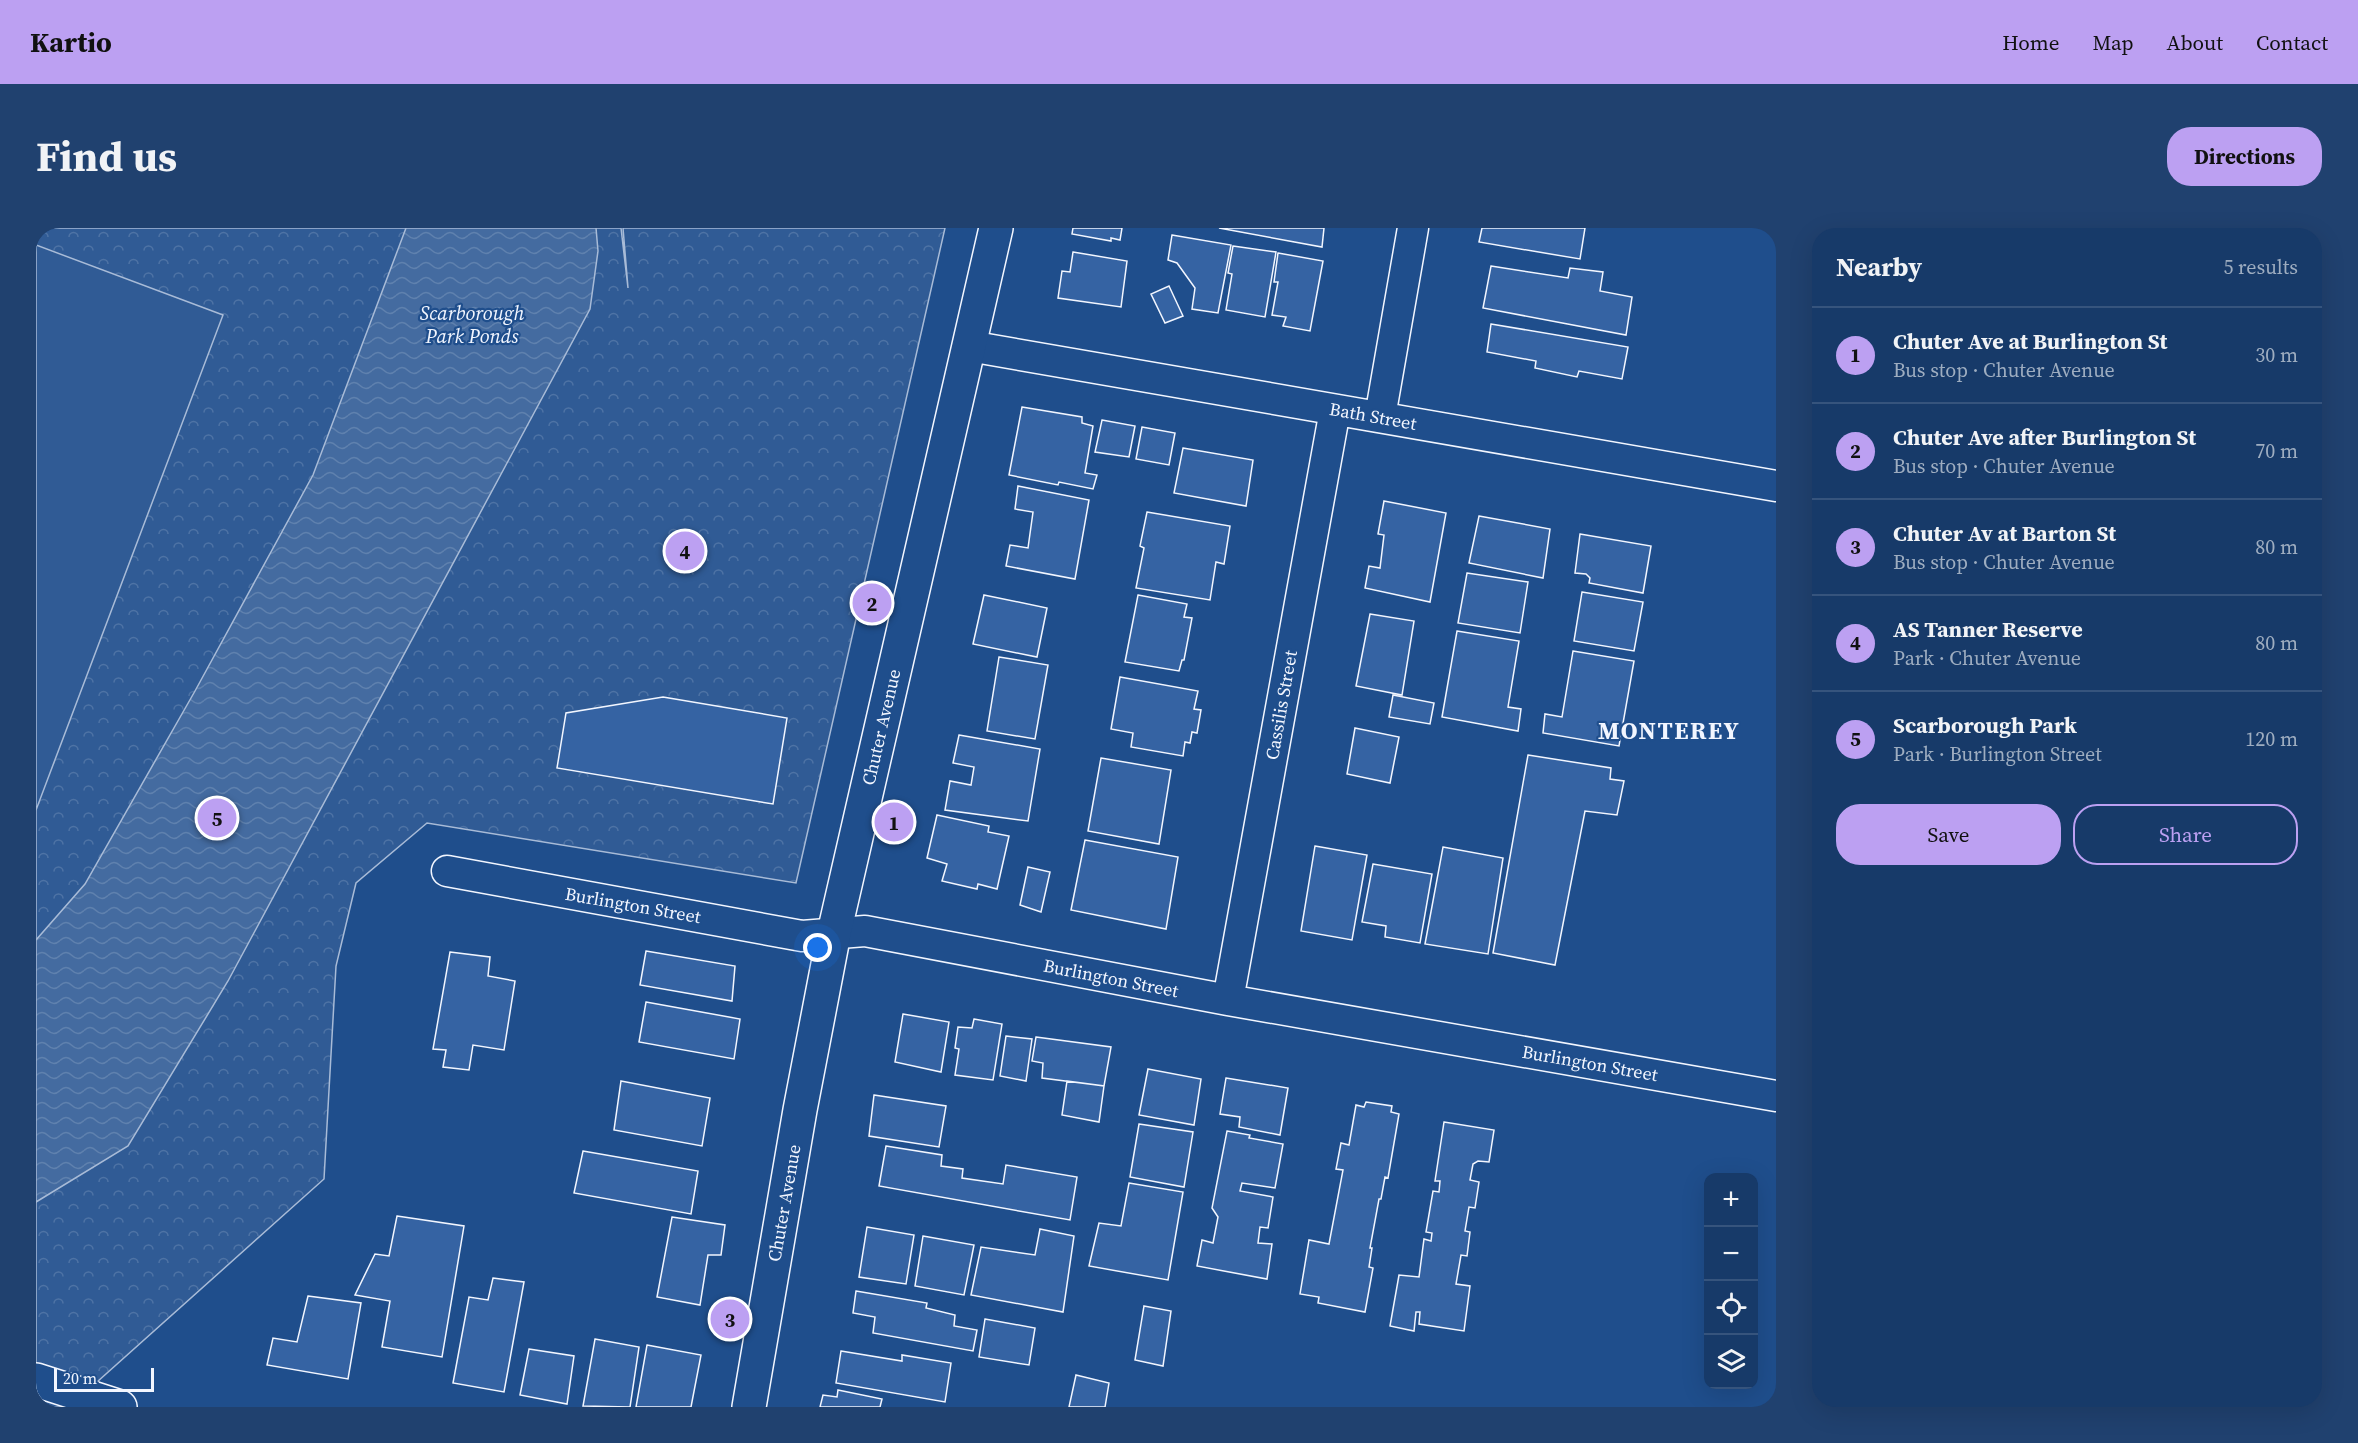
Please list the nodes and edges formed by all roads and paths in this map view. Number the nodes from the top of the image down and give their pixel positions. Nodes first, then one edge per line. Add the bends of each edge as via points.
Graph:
1 (996, 228) edge
2 (1413, 228) edge
3 (969, 346) junction
4 (1335, 410) junction
5 (1380, 417) junction
6 (1776, 486) edge
7 (447, 871) dead end
8 (834, 933) junction
9 (1228, 1000) junction
10 (1776, 1096) edge
11 (36, 1380) edge
12 (120, 1407) edge
13 (749, 1407) edge

1 - 3 main road, Chuter Avenue
2 - 5 street
3 - 4 street, Bath Street
3 - 8 main road, Chuter Avenue
4 - 5 street, Bath Street
4 - 9 street, Cassilis Street
5 - 6 street, Bath Street
7 - 8 street, Burlington Street via 802,936
8 - 9 street, Burlington Street via 865,931
8 - 13 main road, Chuter Avenue
9 - 10 street, Burlington Street
11 - 12 main road

